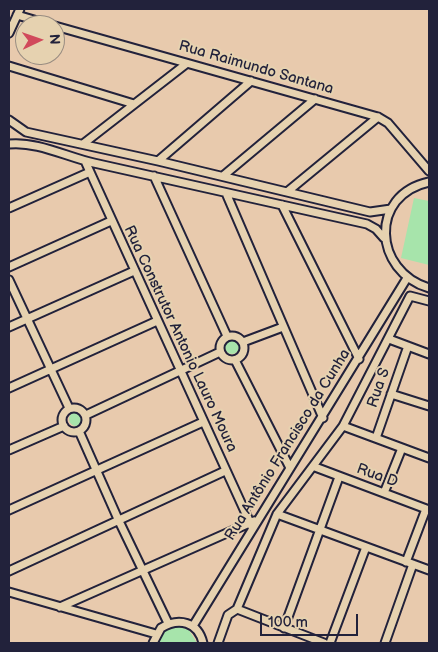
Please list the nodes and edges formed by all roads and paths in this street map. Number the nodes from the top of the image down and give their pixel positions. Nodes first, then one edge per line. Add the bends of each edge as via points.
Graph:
1 (19, 12) edge
2 (65, 29) edge
3 (9, 33) edge
4 (186, 64) junction
5 (9, 66) edge
6 (251, 81) junction
7 (315, 99) junction
8 (134, 104) junction
9 (378, 117) junction
10 (9, 120) edge
11 (9, 144) edge
12 (83, 144) junction
13 (158, 160) junction
14 (85, 161) junction
15 (429, 171) edge
16 (90, 172) junction
17 (154, 176) junction
18 (223, 176) junction
19 (429, 182) edge
20 (287, 192) junction
21 (226, 193) junction
22 (282, 205) junction
23 (9, 208) edge
24 (391, 209) junction
25 (111, 221) junction
26 (384, 238) junction
27 (9, 268) edge
28 (134, 271) junction
29 (407, 278) junction
30 (9, 280) edge
31 (429, 288) edge
32 (429, 301) edge
33 (26, 319) junction
34 (157, 321) junction
35 (9, 327) edge
36 (283, 327) junction
37 (227, 336) junction
38 (389, 339) junction
39 (243, 342) junction
40 (408, 346) junction
41 (220, 352) junction
42 (429, 354) edge
43 (359, 359) junction
44 (235, 360) junction
45 (50, 370) junction
46 (180, 371) junction
47 (9, 388) edge
48 (391, 394) junction
49 (429, 406) edge
50 (69, 408) junction
51 (86, 415) junction
52 (323, 418) junction
53 (203, 422) junction
54 (64, 426) junction
55 (344, 426) junction
56 (79, 431) junction
57 (376, 438) junction
58 (402, 448) junction
59 (9, 450) edge
60 (429, 458) edge
61 (315, 466) junction
62 (290, 468) junction
63 (96, 470) junction
64 (226, 471) junction
65 (339, 477) junction
66 (384, 493) junction
67 (428, 509) edge
68 (9, 510) edge
69 (277, 514) junction
70 (118, 519) junction
71 (253, 523) junction
72 (318, 530) junction
73 (366, 547) junction
74 (410, 563) junction
75 (429, 570) edge
76 (9, 571) edge
77 (142, 571) junction
78 (9, 592) edge
79 (60, 607) junction
80 (237, 609) junction
81 (168, 623) junction
82 (193, 626) junction
83 (284, 628) junction
84 (156, 634) junction
85 (153, 643) edge
86 (203, 643) edge
87 (218, 643) edge
88 (320, 643) edge
89 (330, 643) edge
90 (385, 643) edge

1 - 3 street
2 - 4 street, Rua Raimundo Santana
4 - 6 street, Rua Raimundo Santana
4 - 8 street
5 - 8 street
6 - 7 street, Rua Raimundo Santana
6 - 13 street
7 - 9 street, Rua Raimundo Santana
7 - 18 street
8 - 12 street
9 - 15 street, Rua Raimundo Santana via 388,123
9 - 20 street
10 - 12 street via 26,132
11 - 14 street via 39,147
12 - 13 street
13 - 18 street
14 - 16 street, Rua Construtor Antonio Lauro Moura
14 - 17 street
16 - 23 street
16 - 25 street, Rua Construtor Antonio Lauro Moura
17 - 21 street
17 - 37 street
18 - 20 street
19 - 24 street via 405,194
20 - 24 street via 370,212
21 - 22 street
21 - 36 street
22 - 26 street via 367,224
22 - 43 street
24 - 26 street
25 - 27 street
25 - 28 street, Rua Construtor Antonio Lauro Moura
26 - 29 street via 395,266
28 - 33 street
28 - 34 street, Rua Construtor Antonio Lauro Moura
29 - 31 street
29 - 43 street, Rua Antônio Francisco da Cunha
30 - 33 street
32 - 38 street via 410,296
33 - 35 street
33 - 45 street
34 - 45 street
34 - 46 street, Rua Construtor Antonio Lauro Moura
36 - 39 street
36 - 52 street
37 - 39 street via 238,337
37 - 41 street via 221,341
38 - 40 street
38 - 55 street
39 - 44 street via 243,353
40 - 42 street
40 - 48 street, Rua S
41 - 44 street via 228,360
41 - 46 street
43 - 52 street, Rua Antônio Francisco da Cunha
44 - 62 street
45 - 47 street
45 - 50 street
46 - 51 street
46 - 53 street, Rua Construtor Antonio Lauro Moura
48 - 49 street
48 - 57 street, Rua S
50 - 51 street via 77,407
50 - 54 street via 62,416
51 - 56 street via 85,426
52 - 62 street, Rua Antônio Francisco da Cunha
53 - 63 street
53 - 64 street, Rua Construtor Antonio Lauro Moura
54 - 56 street via 72,432
54 - 59 street
55 - 57 street
55 - 61 street
56 - 63 street
57 - 58 street
58 - 60 street
58 - 66 street
61 - 65 street, Rua D
61 - 69 street
62 - 71 street, Rua Antônio Francisco da Cunha
63 - 68 street
63 - 70 street
64 - 70 street
64 - 71 street, Rua Construtor Antonio Lauro Moura
65 - 66 street, Rua D
65 - 72 street
66 - 67 street, Rua D
67 - 74 street
69 - 72 street
69 - 80 street
70 - 76 street
70 - 77 street
71 - 77 street
71 - 82 street, Rua Antônio Francisco da Cunha
72 - 73 street
72 - 83 street
73 - 74 street
73 - 89 street
74 - 75 street
74 - 90 street
77 - 79 street
77 - 81 street
78 - 79 street
79 - 84 street
80 - 83 street
80 - 87 street via 228,615
81 - 82 street via 177,621
81 - 84 street
82 - 86 street
83 - 88 street
84 - 85 street

